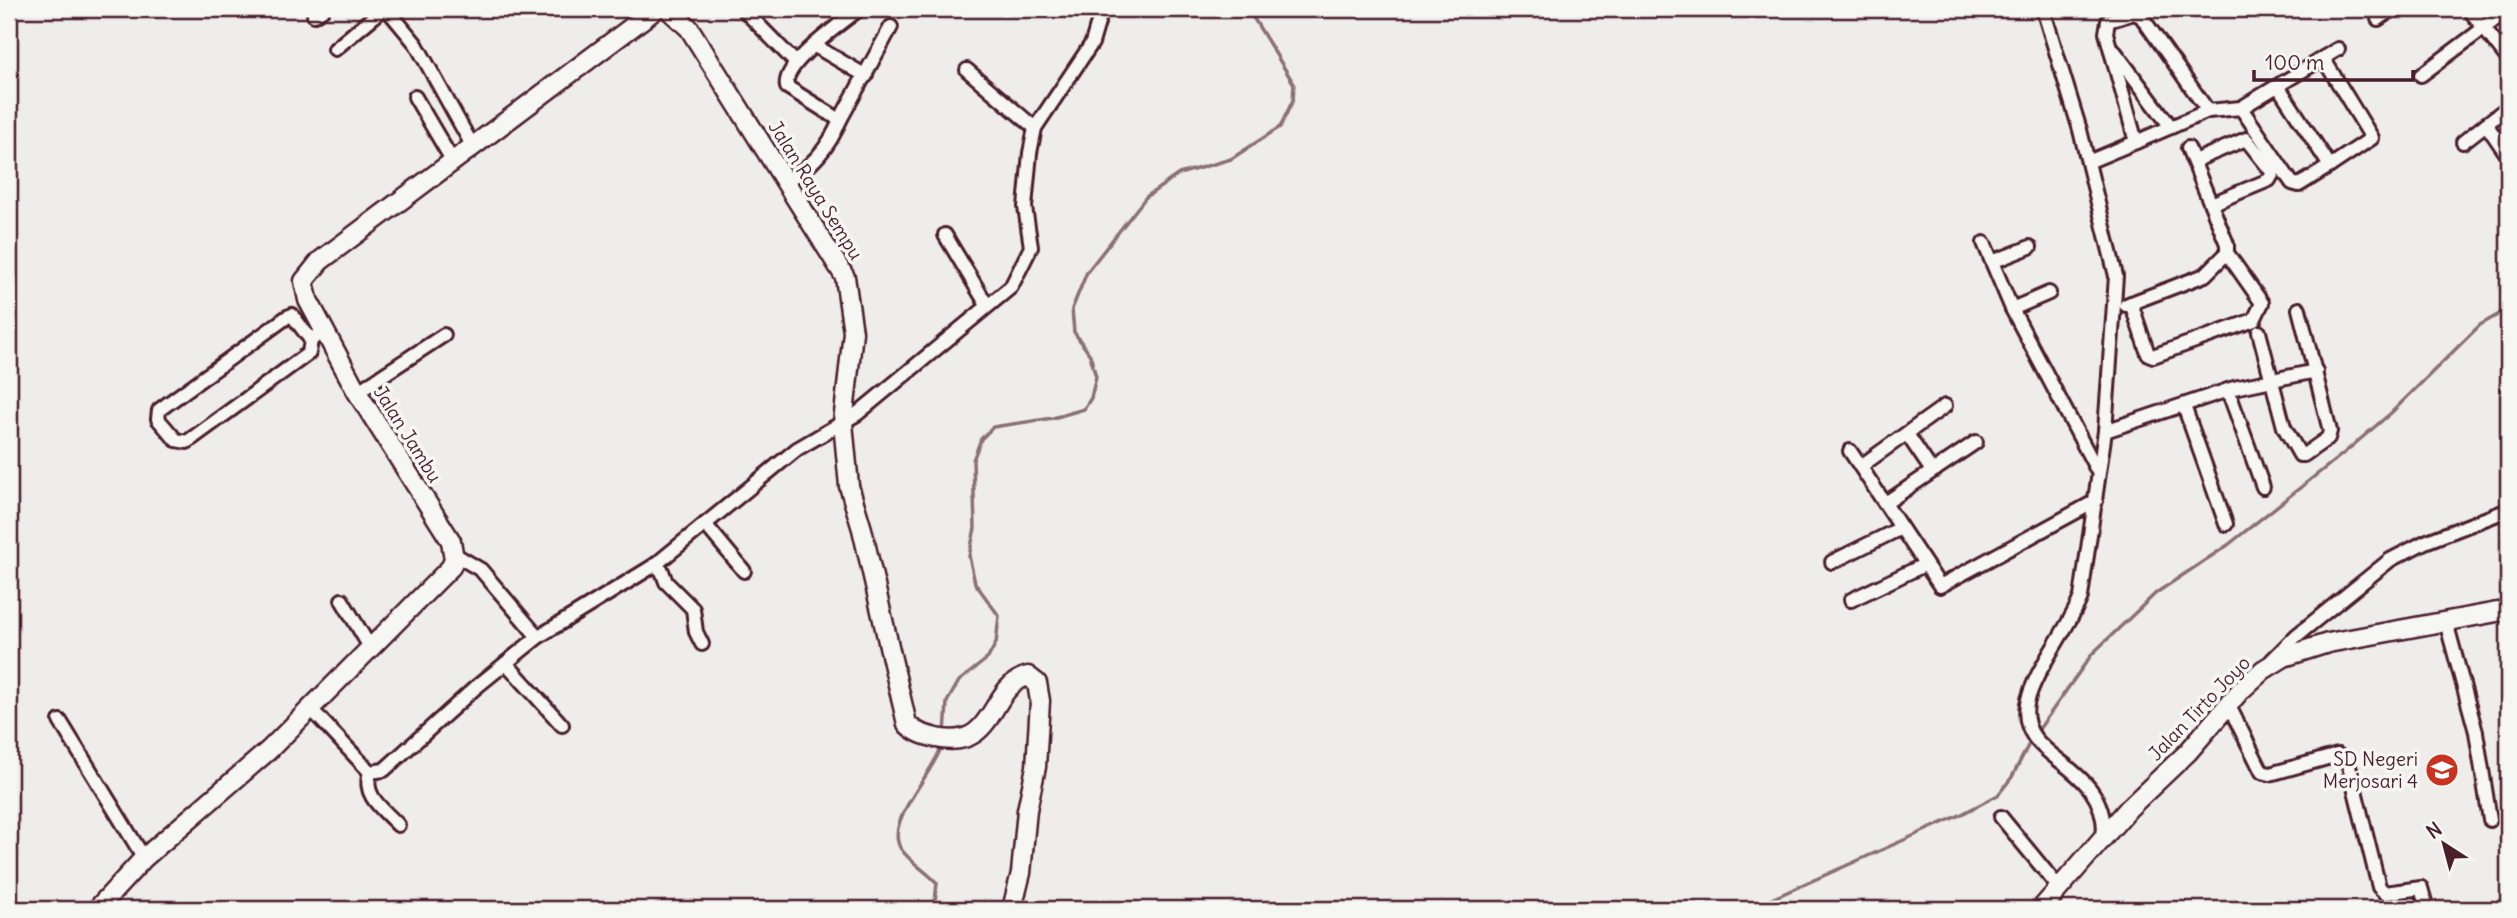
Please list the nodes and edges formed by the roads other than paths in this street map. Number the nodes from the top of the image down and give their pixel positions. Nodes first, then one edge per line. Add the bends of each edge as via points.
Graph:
1 (385, 9) edge
2 (656, 9) edge
3 (668, 9) edge
4 (743, 9) edge
5 (859, 9) edge
6 (1102, 9) edge
7 (2043, 9) edge
8 (2393, 9) edge
9 (2469, 9) edge
10 (2508, 10) edge
11 (2378, 19) dead end
12 (891, 27) dead end
13 (2484, 28) junction
14 (2109, 44) junction
15 (815, 46) junction
16 (335, 49) dead end
17 (2338, 49) dead end
18 (2323, 58) junction
19 (2508, 59) edge
20 (795, 62) junction
21 (967, 70) dead end
22 (2421, 75) dead end
23 (866, 76) junction
24 (2278, 86) junction
25 (415, 97) dead end
26 (2508, 107) edge
27 (2241, 108) junction
28 (2208, 111) junction
29 (840, 120) junction
30 (2486, 124) junction
31 (2171, 127) junction
32 (1035, 128) junction
33 (2136, 142) junction
34 (2463, 142) dead end
35 (472, 145) junction
36 (2188, 148) dead end
37 (2508, 156) edge
38 (452, 160) junction
39 (2194, 161) junction
40 (2088, 162) junction
41 (2330, 166) junction
42 (785, 182) junction
43 (2211, 204) junction
44 (945, 236) dead end
45 (1984, 243) dead end
46 (2030, 247) dead end
47 (2227, 253) junction
48 (1992, 262) junction
49 (2049, 293) dead end
50 (2131, 303) junction
51 (987, 305) junction
52 (2116, 308) junction
53 (2012, 309) junction
54 (2299, 309) dead end
55 (2259, 332) dead end
56 (318, 335) junction
57 (444, 335) dead end
58 (2316, 371) junction
59 (2271, 380) junction
60 (2228, 390) junction
61 (357, 392) junction
62 (1945, 406) dead end
63 (2184, 406) junction
64 (843, 422) junction
65 (2105, 431) junction
66 (1907, 434) junction
67 (1976, 442) dead end
68 (1850, 451) dead end
69 (1861, 466) junction
70 (1932, 471) junction
71 (2098, 472) junction
72 (2263, 487) dead end
73 (2096, 501) junction
74 (1887, 502) junction
75 (2508, 510) edge
76 (705, 524) junction
77 (2226, 524) dead end
78 (1901, 528) junction
79 (454, 554) junction
80 (1832, 562) dead end
81 (655, 565) junction
82 (1924, 565) junction
83 (744, 571) dead end
84 (342, 600) dead end
85 (1851, 600) dead end
86 (2508, 610) edge
87 (2446, 622) junction
88 (538, 637) junction
89 (702, 644) dead end
90 (371, 649) junction
91 (506, 663) junction
92 (2263, 670) junction
93 (2228, 704) junction
94 (311, 709) junction
95 (60, 721) dead end
96 (562, 725) dead end
97 (370, 772) junction
98 (2001, 817) dead end
99 (2490, 820) dead end
100 (398, 825) dead end
101 (2104, 836) junction
102 (144, 858) junction
103 (2060, 889) junction
104 (97, 909) edge
105 (1012, 909) edge
106 (2041, 909) edge
107 (2427, 909) edge

1 - 16 street
1 - 35 street via 416,44
2 - 35 street, Jalan Jambu
3 - 42 street, Jalan Raya Sempu via 689,29
4 - 20 street
5 - 15 street
6 - 32 street via 1092,43
7 - 40 street
8 - 11 street
9 - 13 street
10 - 13 street
12 - 23 street
13 - 19 street
13 - 22 street
14 - 28 street via 2108,21 2138,13
14 - 31 street
14 - 33 street
15 - 20 street
15 - 23 street
17 - 18 street
18 - 24 street
18 - 41 street via 2372,138
20 - 29 street via 787,87
21 - 32 street
23 - 29 street
24 - 27 street
24 - 41 street
25 - 38 street
26 - 30 street
27 - 28 street
27 - 41 street via 2296,186
28 - 31 street
29 - 42 street via 813,163
30 - 34 street
30 - 37 street
31 - 33 street
32 - 51 street via 1026,208 1031,247 1011,287
33 - 40 street
35 - 38 street, Jalan Jambu
36 - 39 street
38 - 56 street, Jalan Jambu via 336,248 306,277 303,290
39 - 43 street
39 - 43 street via 2246,139 2273,173 2269,180
40 - 52 street via 2114,263
42 - 64 street, Jalan Raya Sempu via 847,285 853,332
43 - 47 street
44 - 51 street
45 - 48 street
46 - 48 street
47 - 50 street via 2206,275
47 - 50 street via 2262,303 2254,320 2153,356 2148,354
48 - 53 street
49 - 53 street
50 - 52 street
51 - 64 street
52 - 65 street
53 - 71 street
54 - 58 street
55 - 59 street
56 - 56 street via 309,353 187,442 176,440 158,418 159,410 287,317 292,315
56 - 61 street, Jalan Jambu
57 - 61 street
58 - 59 street
58 - 59 street via 2330,431 2328,438 2304,456 2284,427
59 - 60 street
60 - 63 street
60 - 72 street
61 - 79 street, Jalan Jambu via 443,528
62 - 66 street
63 - 65 street
63 - 77 street
64 - 76 street via 797,449
64 - 105 street, Jalan Raya Sempu via 852,502 904,716 914,731 956,742 971,736 1016,681 1028,676 1037,683 1036,767
65 - 71 street
66 - 69 street
66 - 70 street
67 - 70 street
68 - 69 street
69 - 74 street
70 - 74 street
71 - 73 street
73 - 82 street via 1944,584 1937,584
73 - 101 street via 2081,597 2029,696 2026,713 2029,730 2042,748 2093,791 2103,810
74 - 78 street
75 - 92 street via 2390,560 2296,636
76 - 81 street
76 - 83 street
78 - 80 street
78 - 82 street
79 - 88 street via 481,570
79 - 90 street via 451,567
81 - 88 street
81 - 89 street via 693,609
82 - 85 street
84 - 90 street
86 - 87 street, Jalan Tirto Joyo
87 - 92 street, Jalan Tirto Joyo via 2328,643 2284,657
87 - 99 street via 2476,732
88 - 91 street
90 - 94 street
91 - 96 street
91 - 97 street via 384,771
92 - 93 street, Jalan Tirto Joyo
93 - 101 street, Jalan Tirto Joyo via 2188,752
93 - 107 street via 2262,772 2344,757 2379,887 2385,893 2421,888
94 - 97 street
94 - 102 street
95 - 102 street
97 - 100 street via 369,794
98 - 103 street
101 - 103 street, Jalan Tirto Joyo
102 - 104 street
103 - 106 street, Jalan Tirto Joyo

